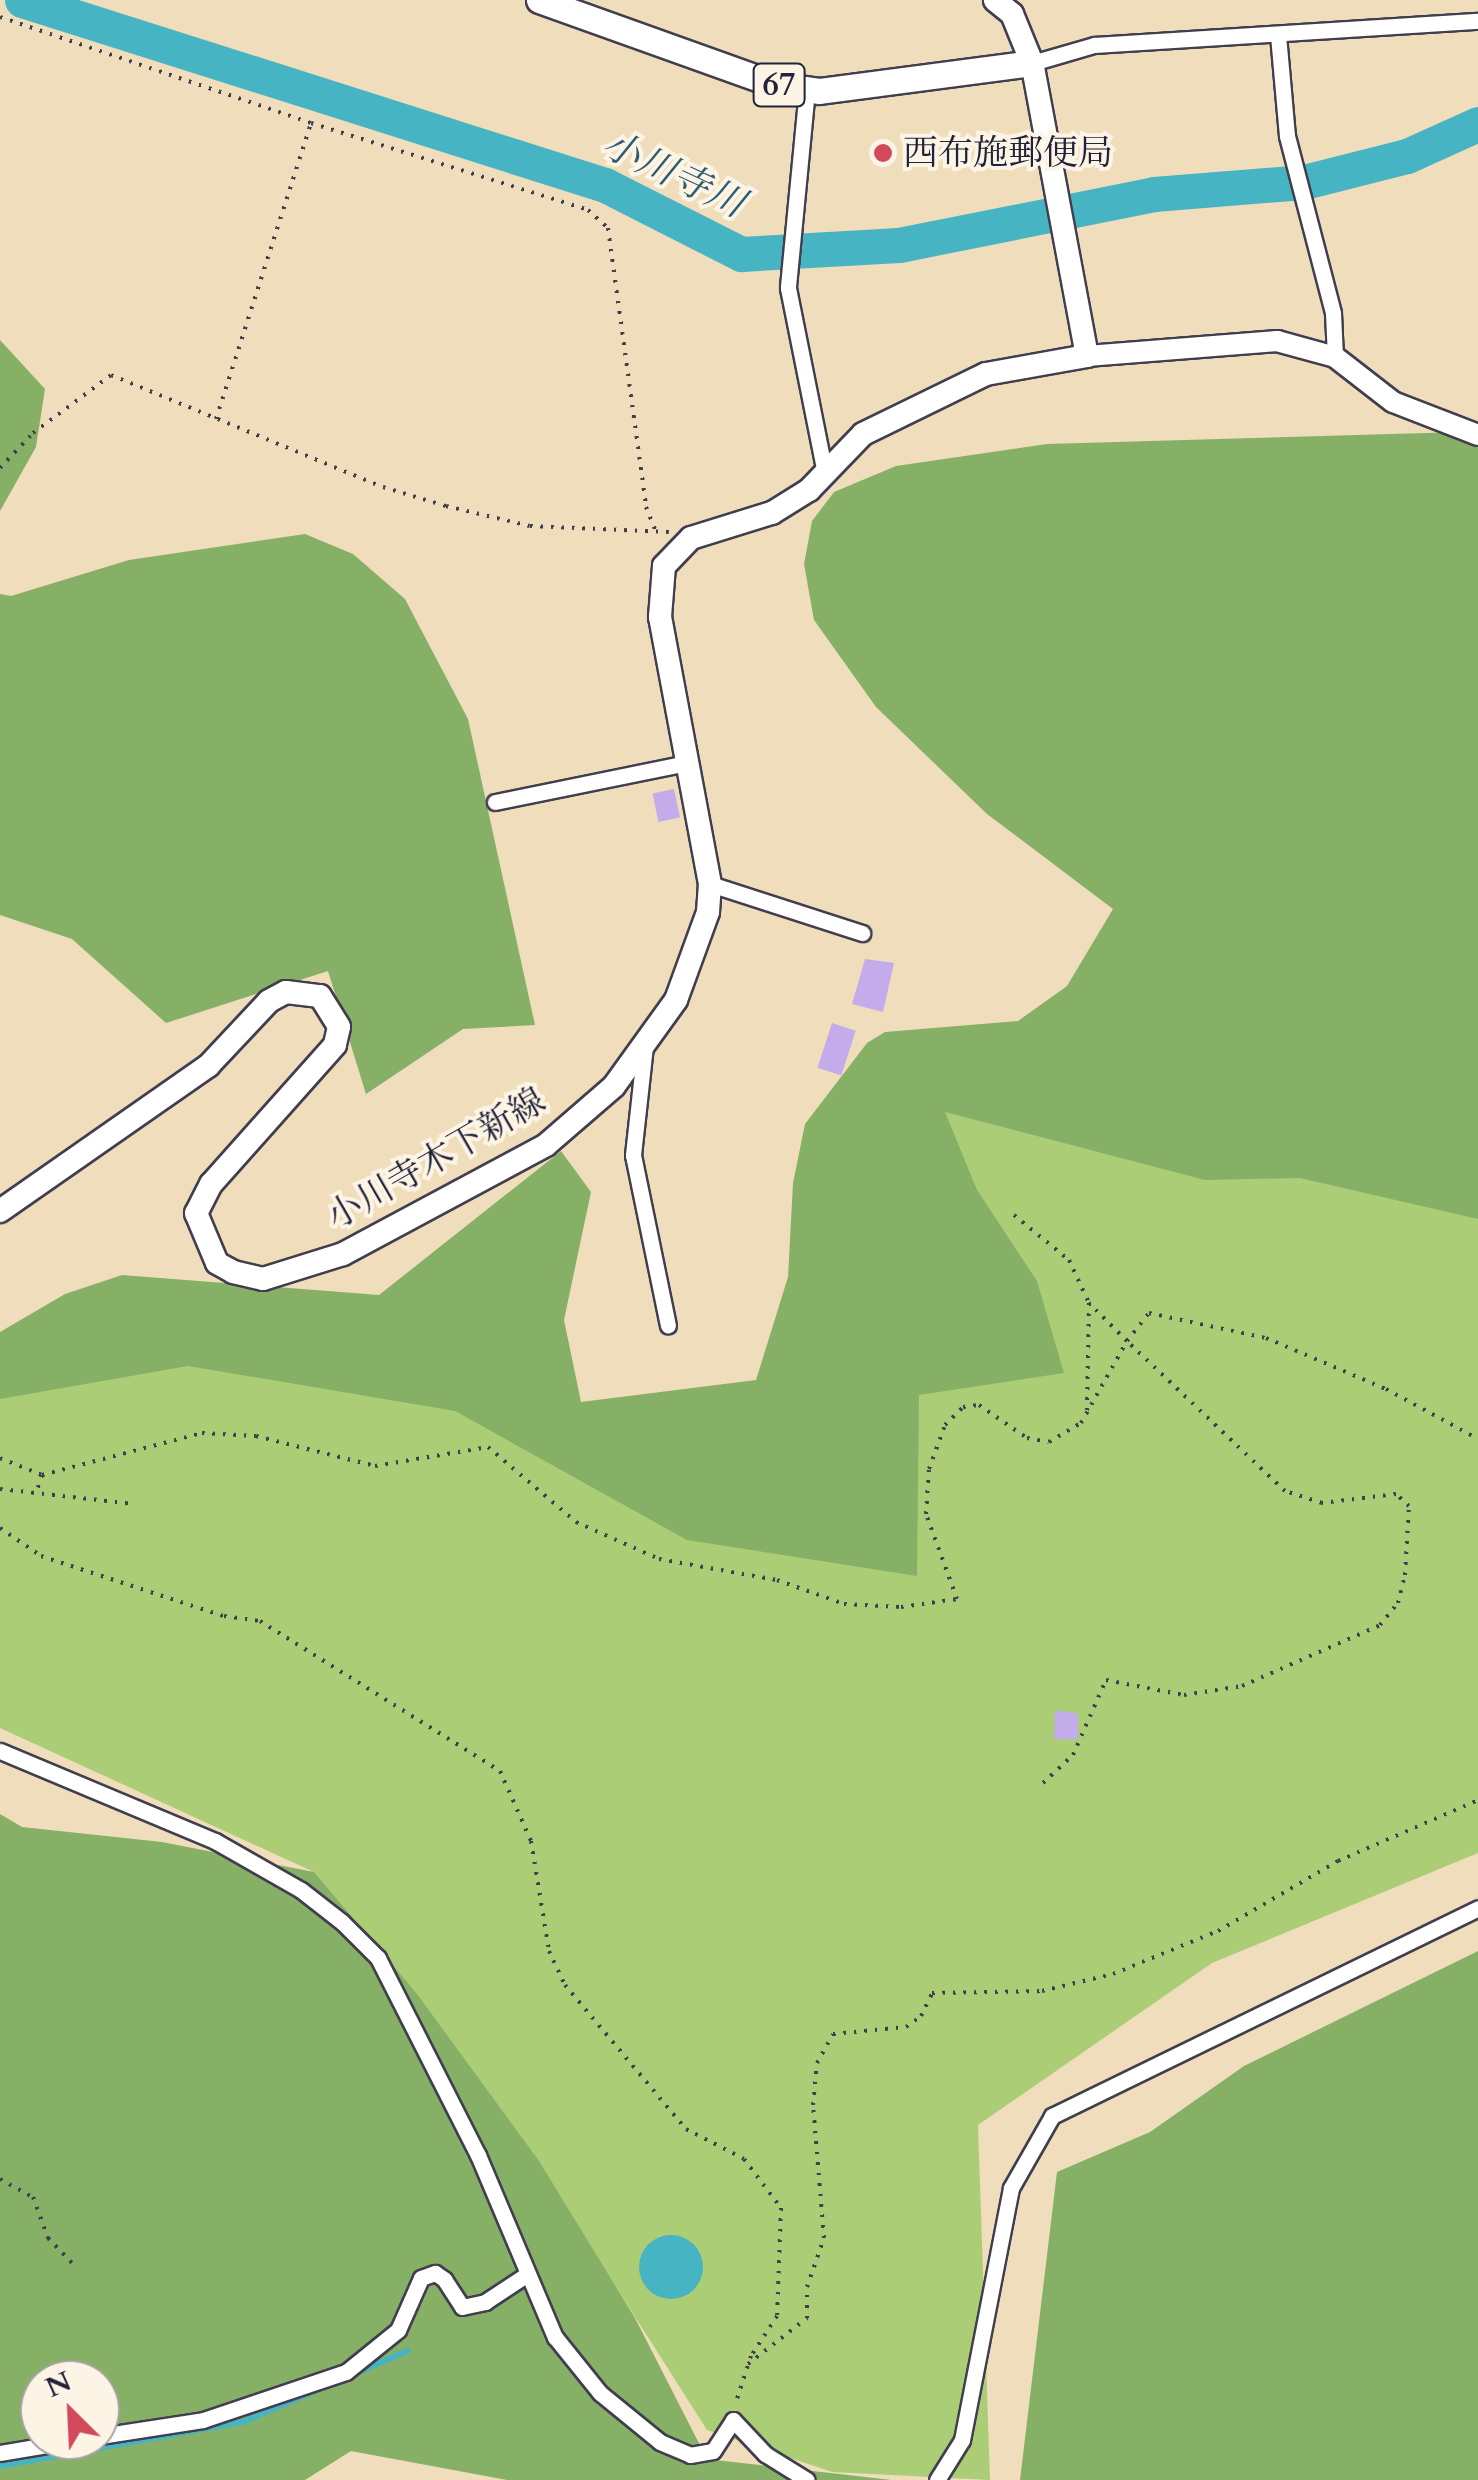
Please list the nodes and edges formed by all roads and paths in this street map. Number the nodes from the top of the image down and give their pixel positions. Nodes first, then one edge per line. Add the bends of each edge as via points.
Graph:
1 (539, 0) edge
2 (995, 0) edge
3 (0, 17) edge
4 (1478, 21) edge
5 (1278, 35) junction
6 (1032, 63) junction
7 (807, 90) junction
8 (311, 124) junction
9 (1087, 356) junction
10 (1335, 357) junction
11 (216, 418) junction
12 (1478, 434) edge
13 (0, 468) edge
14 (824, 468) junction
15 (655, 529) junction
16 (691, 538) junction
17 (686, 763) junction
18 (494, 802) dead end
19 (710, 884) junction
20 (862, 933) dead end
21 (646, 1046) junction
22 (0, 1211) edge
23 (1014, 1215) dead end
24 (1089, 1303) junction
25 (668, 1326) dead end
26 (1127, 1341) junction
27 (1086, 1412) junction
28 (1478, 1439) edge
29 (0, 1458) edge
30 (42, 1474) junction
31 (0, 1490) edge
32 (36, 1494) junction
33 (134, 1504) dead end
34 (0, 1528) edge
35 (0, 1751) edge
36 (1043, 1783) dead end
37 (1478, 1800) edge
38 (1478, 1908) edge
39 (0, 2179) edge
40 (75, 2266) dead end
41 (526, 2275) junction
42 (748, 2364) junction
43 (734, 2420) junction
44 (120, 2433) edge
45 (807, 2480) edge
46 (937, 2480) edge

1 - 7 main road, 67
2 - 6 main road via 1012,14
3 - 8 path
4 - 5 street
5 - 6 street via 1094,45
5 - 10 street via 1288,136 1333,313
6 - 7 main road, 67 via 856,91
6 - 9 main road
7 - 14 street via 788,265
8 - 11 path
8 - 15 path via 588,210 608,228 646,507
9 - 10 street via 1277,342
9 - 14 main road via 986,374 863,434
10 - 12 street via 1393,402
11 - 13 path via 111,375 33,432
11 - 15 path via 446,506 530,526
14 - 16 main road via 809,490 772,513
15 - 16 path
16 - 17 main road, 小川寺木下新線 via 664,566 658,591
17 - 18 street
17 - 19 main road, 小川寺木下新線
19 - 20 street
19 - 21 main road, 小川寺木下新線 via 695,960
21 - 22 main road, 小川寺木下新線 via 614,1086 546,1145 343,1254 263,1279 217,1263 196,1213 211,1184 334,1044 335,1010 320,996 286,992 269,1001 208,1066
21 - 25 street via 633,1156
23 - 24 path via 1061,1251
24 - 26 path
24 - 27 path
26 - 27 path
26 - 28 path via 1149,1312 1266,1338
26 - 36 path via 1285,1490 1322,1503 1396,1494 1409,1506 1405,1575 1398,1603 1380,1625 1242,1686 1184,1695 1106,1680 1073,1755
27 - 30 path via 1081,1423 1050,1442 1027,1438 979,1405 963,1407 936,1442 926,1487 932,1540 956,1599 901,1607 844,1604 777,1580 659,1558 576,1522 488,1447 374,1466 256,1436 202,1433
29 - 30 path
30 - 32 path
31 - 32 path
32 - 33 path
34 - 42 path via 40,1556 224,1616 260,1621 500,1771 531,1841 550,1950 566,1984 686,2129 744,2160 781,2208 777,2316
35 - 41 street via 215,1842 301,1890 366,1946 478,2155
37 - 42 path via 1297,1880 1218,1931 1113,1974 1042,1990 932,1992 921,2016 906,2026 833,2034 816,2076 824,2238 807,2287 807,2318
38 - 46 street via 1052,2116 1011,2188 962,2440
39 - 40 path via 32,2197 48,2238
41 - 43 street via 555,2337 600,2393 660,2442 690,2455 713,2451
41 - 44 street via 485,2302 462,2306 444,2279 435,2273 421,2278 398,2330 346,2372 203,2420
42 - 43 path
43 - 45 street via 766,2454

